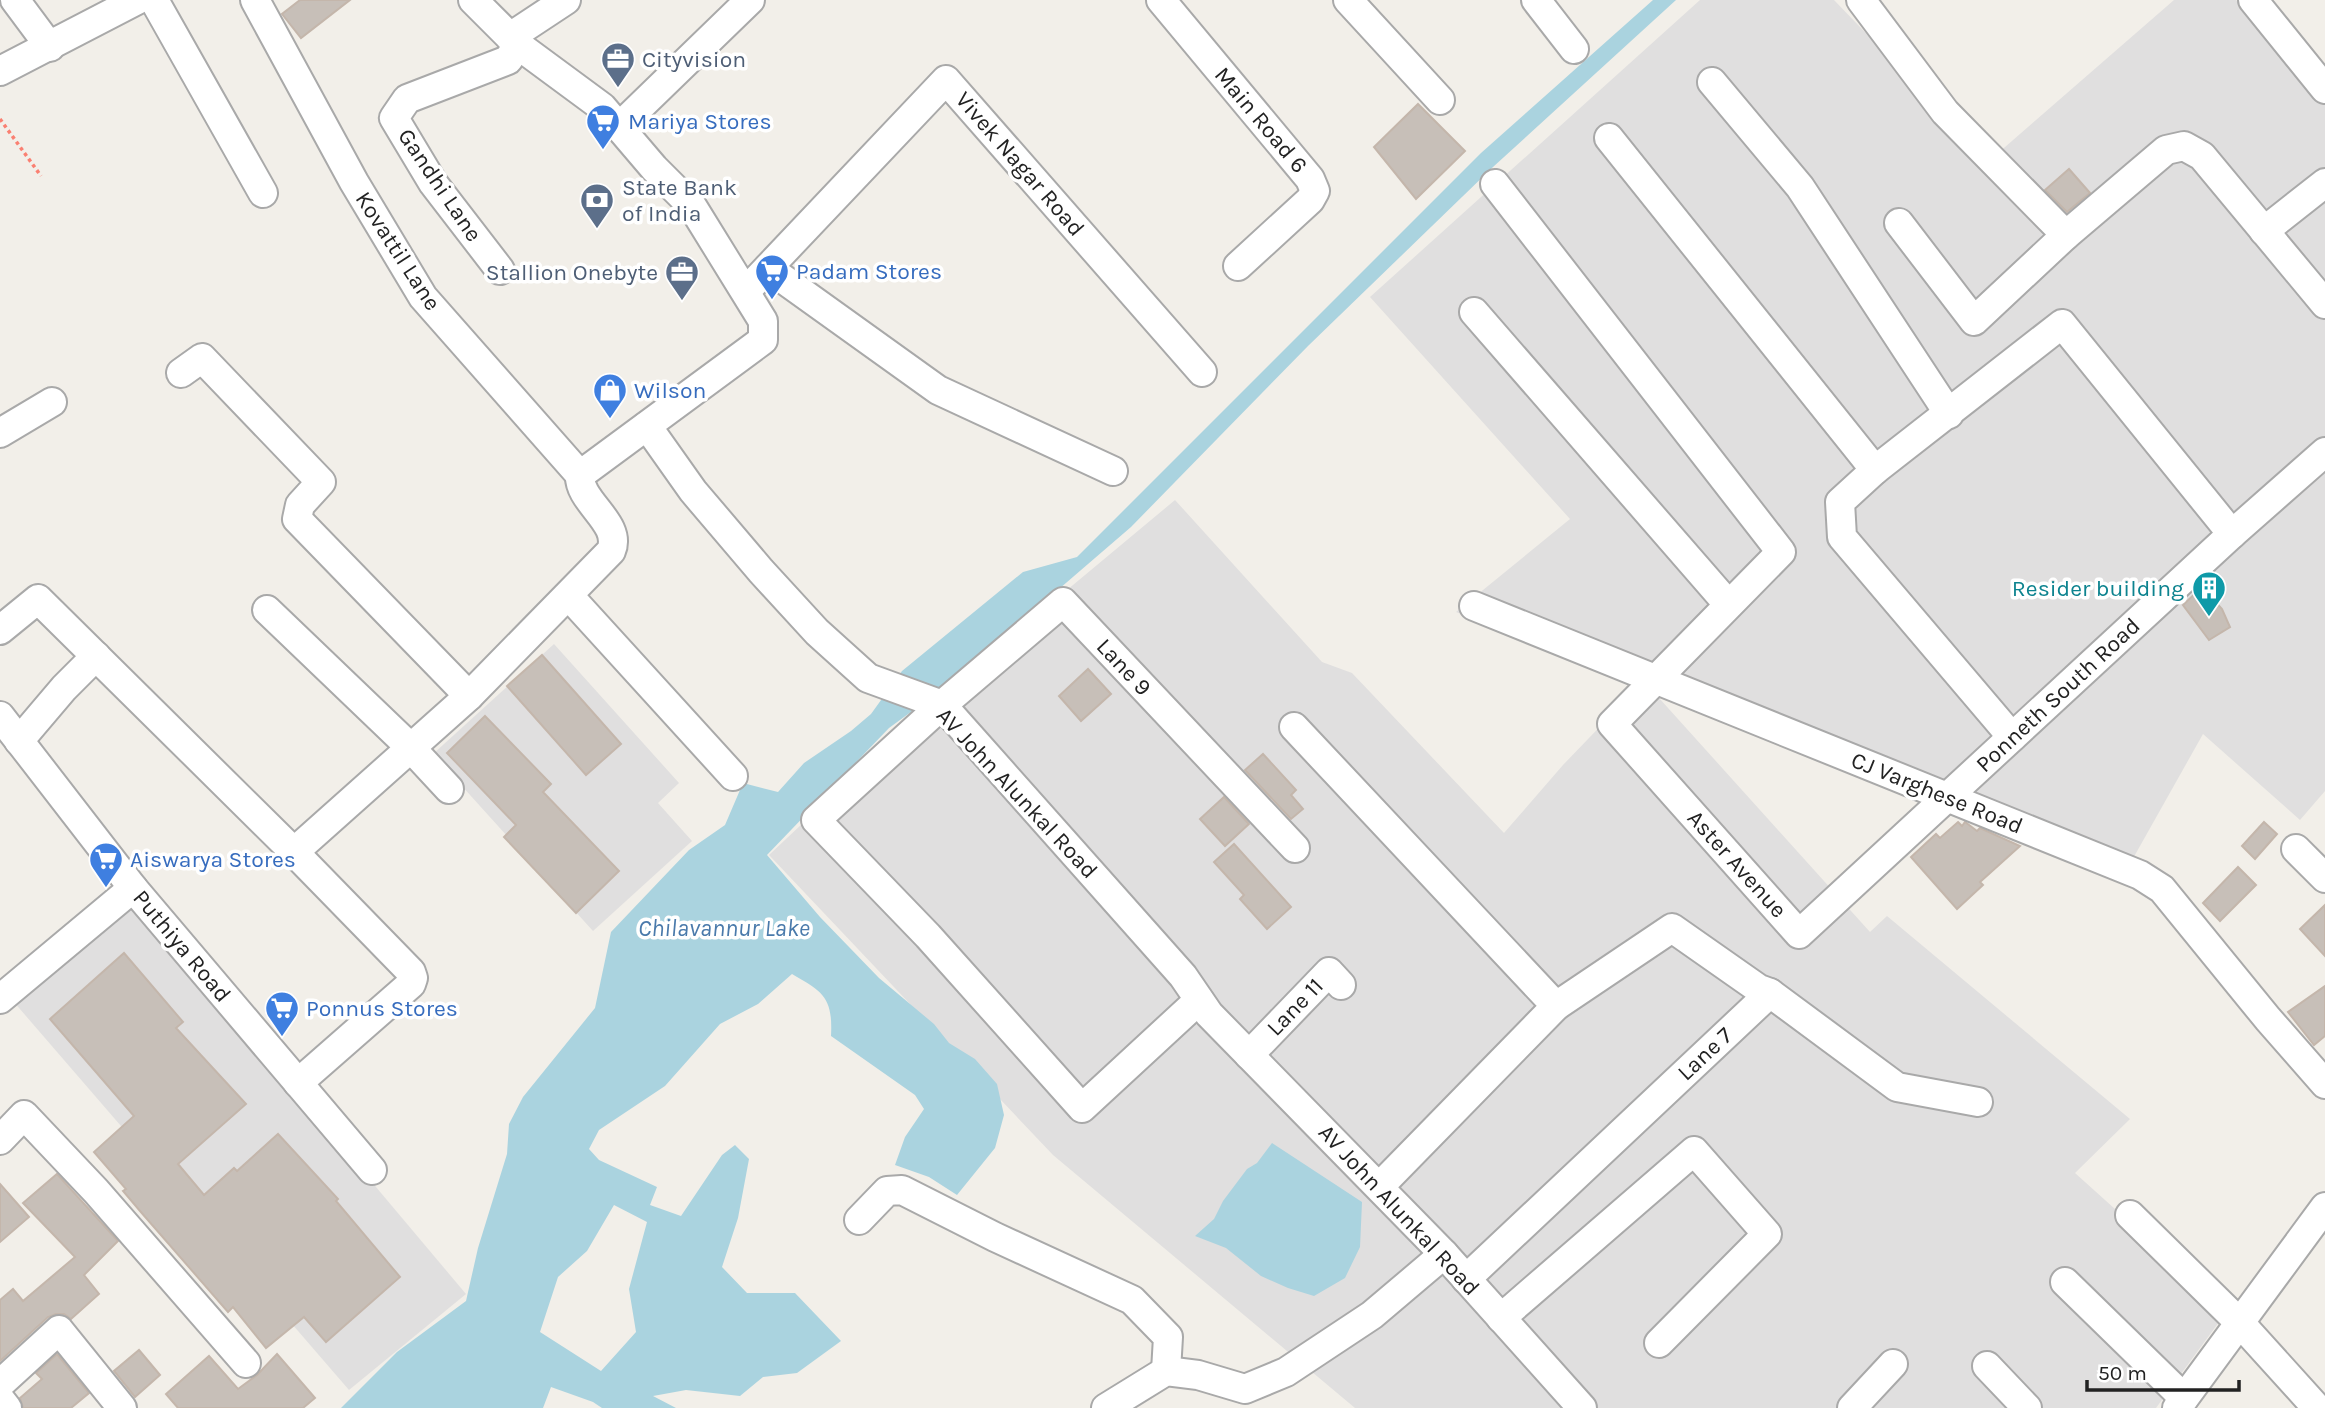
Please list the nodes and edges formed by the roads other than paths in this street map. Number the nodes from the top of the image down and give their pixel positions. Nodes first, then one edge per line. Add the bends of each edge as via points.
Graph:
1 (15, 0) edge
2 (137, 0) edge
3 (154, 0) edge
4 (255, 0) edge
5 (473, 0) edge
6 (566, 0) edge
7 (750, 0) edge
8 (1161, 0) edge
9 (1348, 0) edge
10 (1536, 0) edge
11 (1861, 0) edge
12 (2253, 0) edge
13 (514, 41) junction
14 (50, 47) junction
15 (1574, 49) dead end
16 (0, 71) edge
17 (1712, 82) dead end
18 (2325, 89) edge
19 (1440, 100) dead end
20 (619, 127) junction
21 (1609, 138) dead end
22 (2325, 183) edge
23 (1495, 184) dead end
24 (263, 193) dead end
25 (1899, 223) dead end
26 (2264, 231) junction
27 (2066, 235) junction
28 (1238, 266) dead end
29 (768, 268) junction
30 (499, 270) dead end
31 (746, 291) junction
32 (2325, 304) edge
33 (1474, 312) dead end
34 (1202, 372) dead end
35 (181, 373) dead end
36 (52, 402) dead end
37 (1949, 414) junction
38 (647, 426) junction
39 (0, 433) edge
40 (2325, 452) edge
41 (1875, 470) junction
42 (1113, 471) dead end
43 (580, 475) junction
44 (2232, 534) junction
45 (569, 596) junction
46 (1728, 604) junction
47 (1474, 606) dead end
48 (267, 610) dead end
49 (0, 629) edge
50 (96, 656) junction
51 (1657, 679) junction
52 (469, 696) junction
53 (942, 705) junction
54 (0, 716) edge
55 (1294, 727) dead end
56 (2012, 737) junction
57 (19, 741) junction
58 (410, 747) junction
59 (733, 776) dead end
60 (449, 789) dead end
61 (1947, 798) junction
62 (1295, 848) dead end
63 (2296, 849) dead end
64 (294, 852) junction
65 (2325, 878) edge
66 (133, 888) junction
67 (1582, 981) dead end
68 (1341, 985) dead end
69 (1770, 993) junction
70 (0, 999) edge
71 (1199, 1000) junction
72 (1556, 1006) junction
73 (1249, 1055) junction
74 (298, 1083) junction
75 (2325, 1084) edge
76 (1978, 1102) dead end
77 (0, 1140) edge
78 (372, 1170) dead end
79 (1380, 1186) junction
80 (2325, 1207) edge
81 (2130, 1215) dead end
82 (859, 1220) dead end
83 (1444, 1254) junction
84 (1466, 1279) junction
85 (2064, 1282) dead end
86 (1501, 1318) junction
87 (2241, 1324) junction
88 (1659, 1343) dead end
89 (246, 1363) dead end
90 (1893, 1364) dead end
91 (1987, 1366) dead end
92 (1166, 1371) junction
93 (0, 1384) edge
94 (0, 1399) edge
95 (2180, 1403) edge
96 (7, 1408) edge
97 (122, 1408) edge
98 (1106, 1408) edge
99 (1582, 1408) edge
100 (1852, 1408) edge
101 (2027, 1408) edge
102 (2317, 1408) edge

1 - 14 street
2 - 14 street
3 - 24 street
4 - 43 street, Kovattil Lane via 423,298
5 - 13 street
6 - 13 street
7 - 20 street
8 - 28 street, Main Road 6 via 1310,179 1315,191
9 - 19 street
10 - 15 street
11 - 27 street via 1945,112
12 - 18 street
13 - 20 street via 602,107
13 - 30 street, Gandhi Lane via 508,60 407,99 394,118 433,183
14 - 16 street
17 - 37 street via 1800,187
20 - 31 street via 692,206
21 - 41 street
22 - 26 street
23 - 46 street via 1781,552
25 - 27 street via 1973,321
26 - 27 street via 2202,156 2184,146 2166,150
26 - 32 street
29 - 31 street, Vivek Nagar Road
29 - 34 street, Vivek Nagar Road via 946,80
29 - 42 street via 938,390
31 - 38 street via 763,321 763,340
33 - 46 street
35 - 52 street via 202,358 321,482 300,505 297,519
36 - 39 street
37 - 41 street
37 - 44 street via 2062,324
38 - 43 street
38 - 53 street, AV John Alunkal Road via 693,491 817,632 868,678
40 - 44 street, Ponneth South Road
41 - 56 street via 1840,502 1842,537
43 - 45 street, Kovattil Lane via 579,485 609,528 614,545
44 - 56 street, Ponneth South Road
45 - 52 street
45 - 59 street
46 - 51 street
47 - 51 street, CJ Varghese Road
48 - 58 street
49 - 50 street via 38,599
50 - 57 street
50 - 64 street
51 - 61 street, CJ Varghese Road
51 - 61 street, Aster Avenue via 1612,724 1799,933
52 - 58 street
53 - 62 street, Lane 9 via 1063,602
53 - 71 street, AV John Alunkal Road via 1183,976
53 - 71 street via 816,820 928,936 1082,1108
54 - 57 street, Puthiya Road
55 - 72 street
56 - 61 street, Ponneth South Road
57 - 66 street, Puthiya Road
58 - 60 street
58 - 64 street
61 - 75 street, CJ Varghese Road via 2140,874 2162,890
63 - 65 street
64 - 74 street via 413,978
66 - 70 street
66 - 74 street, Puthiya Road
67 - 72 street
68 - 73 street, Lane 11 via 1329,972
69 - 72 street via 1672,928
69 - 76 street via 1896,1087
69 - 84 street, Lane 7
71 - 73 street, AV John Alunkal Road
72 - 79 street
73 - 79 street, AV John Alunkal Road
74 - 78 street, Puthiya Road
77 - 89 street via 24,1115
79 - 83 street, AV John Alunkal Road
80 - 87 street
81 - 87 street
82 - 92 street via 887,1191 902,1190 1120,1294 1132,1300 1168,1337
83 - 84 street, AV John Alunkal Road
83 - 92 street via 1372,1315 1286,1372 1245,1389
84 - 86 street, AV John Alunkal Road
85 - 95 street
86 - 88 street via 1693,1151 1767,1234
86 - 99 street, AV John Alunkal Road
87 - 95 street
87 - 102 street
90 - 100 street
91 - 101 street
92 - 98 street
93 - 97 street via 59,1330
94 - 96 street

